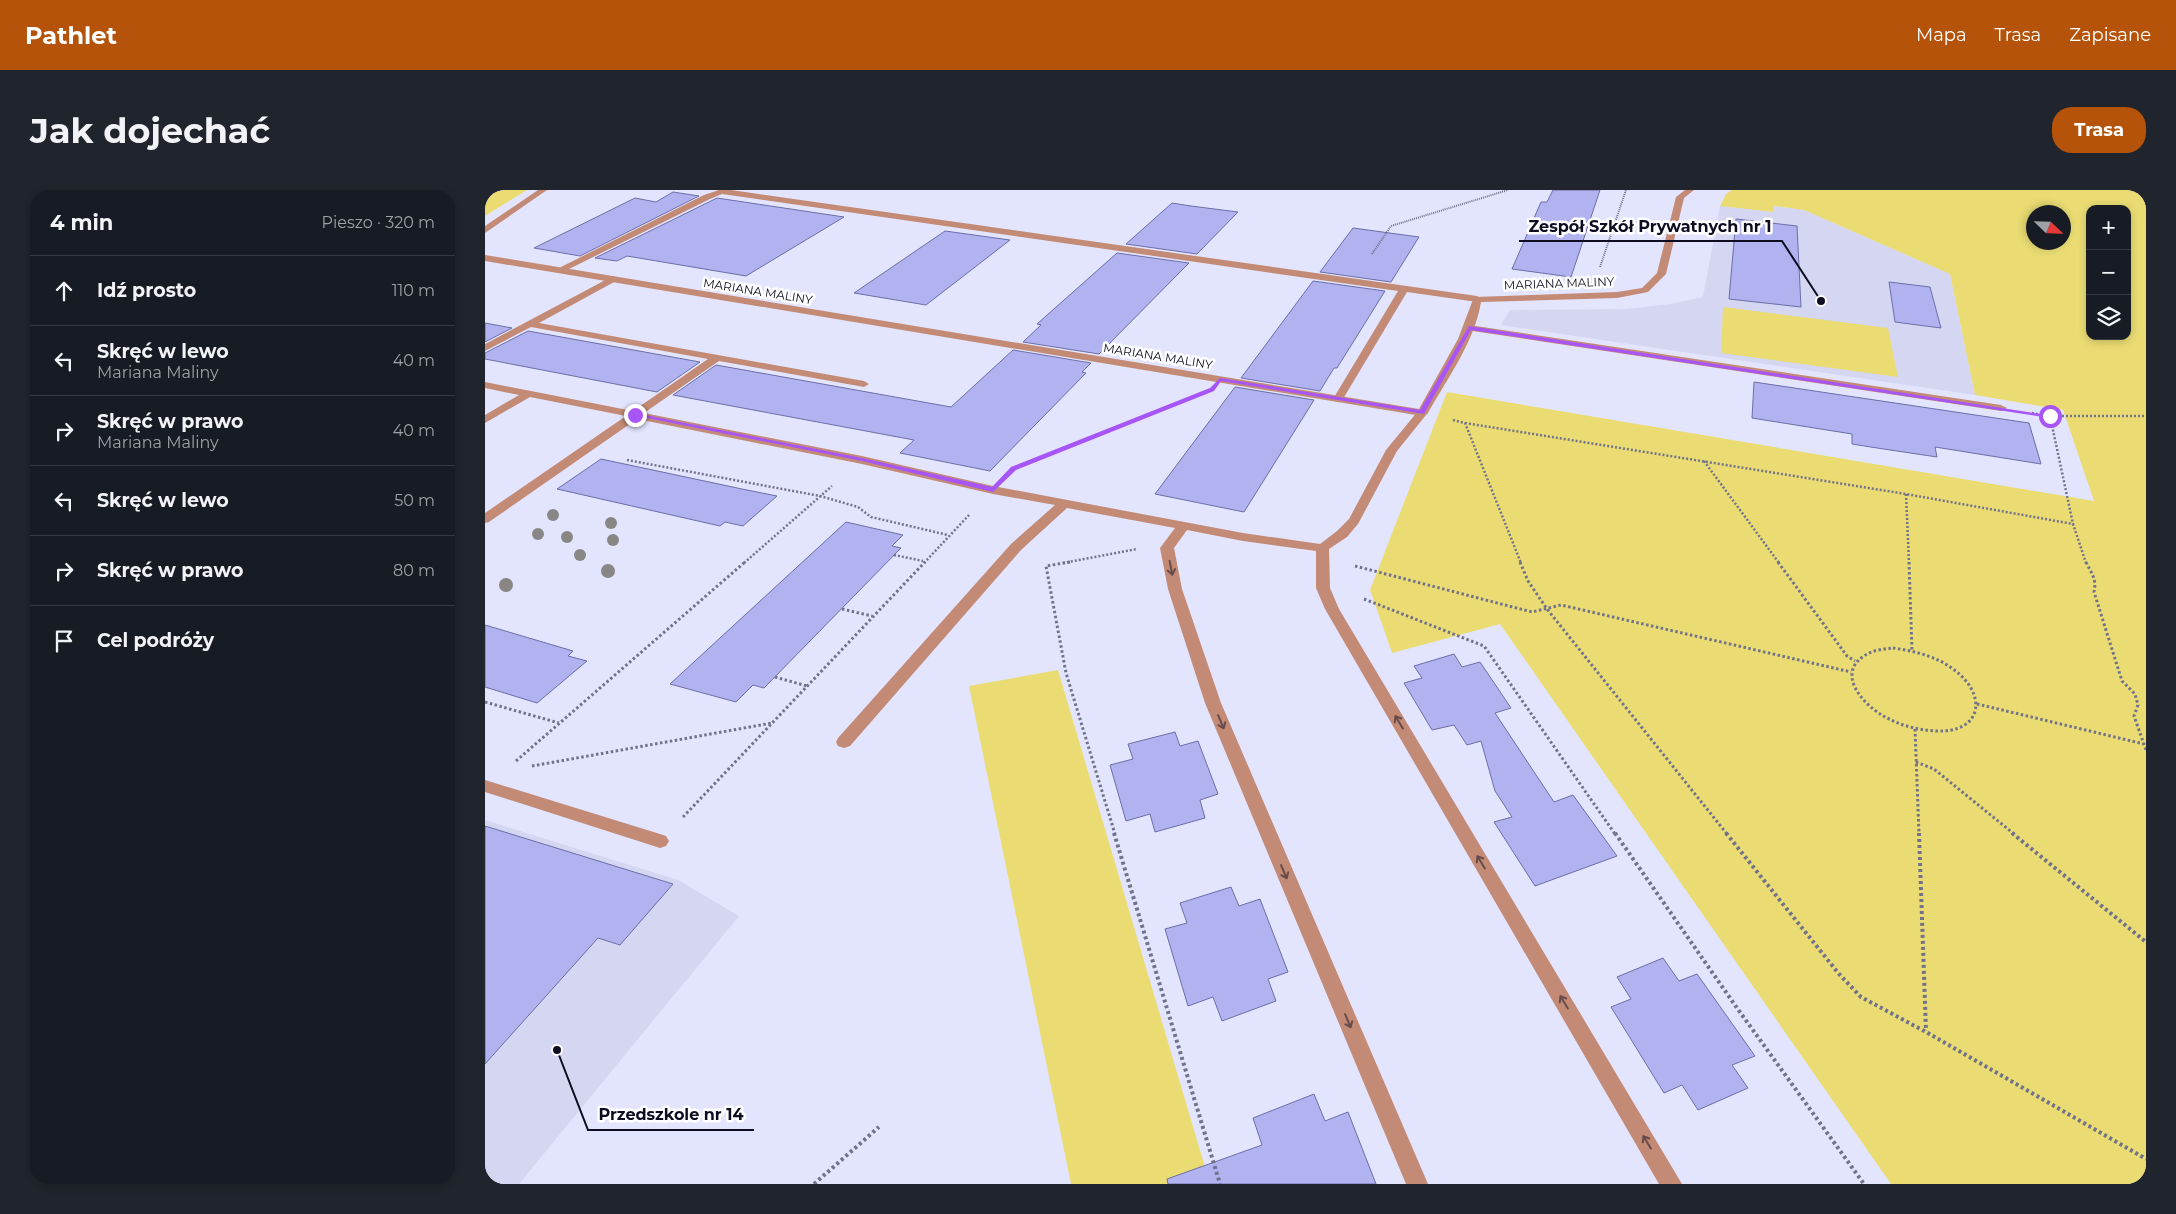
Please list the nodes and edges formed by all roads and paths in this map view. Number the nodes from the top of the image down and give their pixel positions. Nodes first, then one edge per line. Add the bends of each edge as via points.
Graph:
1 (543, 190) edge
2 (1508, 190) edge
3 (1690, 190) edge
4 (725, 191) edge
5 (485, 230) edge
6 (485, 258) edge
7 (560, 270) junction
8 (613, 280) junction
9 (1353, 282) junction
10 (1404, 289) junction
11 (1477, 299) junction
12 (530, 324) junction
13 (1469, 328) junction
14 (485, 348) edge
15 (717, 358) junction
16 (1220, 379) junction
17 (864, 384) dead end
18 (485, 385) edge
19 (530, 393) junction
20 (1338, 399) junction
21 (2001, 408) joint
22 (1422, 412) junction
23 (635, 415) junction
24 (2050, 416) junction
25 (2146, 416) edge
26 (485, 420) edge
27 (1465, 423) junction
28 (582, 451) junction
29 (862, 460) junction
30 (1703, 461) junction
31 (993, 490) junction
32 (1906, 494) junction
33 (820, 496) junction
34 (1065, 503) junction
35 (486, 518) edge
36 (2073, 524) junction
37 (1184, 525) junction
38 (948, 535) junction
39 (1167, 548) junction
40 (1322, 548) junction
41 (894, 555) dead end
42 (924, 562) junction
43 (1358, 597) dead end
44 (842, 609) dead end
45 (1547, 609) junction
46 (872, 616) junction
47 (1912, 650) junction
48 (1855, 662) junction
49 (1851, 672) junction
50 (775, 677) dead end
51 (807, 686) junction
52 (485, 702) edge
53 (1977, 704) junction
54 (772, 723) junction
55 (559, 724) junction
56 (1915, 729) junction
57 (844, 742) dead end
58 (2144, 744) junction
59 (2146, 750) edge
60 (1916, 762) junction
61 (512, 765) dead end
62 (524, 767) dead end
63 (485, 786) edge
64 (660, 842) joint
65 (2146, 942) edge
66 (1926, 1032) junction
67 (879, 1127) dead end
68 (2146, 1159) edge
69 (814, 1184) edge
70 (1220, 1184) edge
71 (1417, 1184) edge
72 (1671, 1184) edge
73 (1864, 1184) edge

1 - 5 street
2 - 9 path via 1391,226
3 - 11 street, MARIANA MALINY via 1680,198 1661,274 1645,290 1617,295
4 - 7 street
4 - 9 street, MARIANA MALINY
6 - 7 street, MARIANA MALINY
7 - 8 street, MARIANA MALINY
8 - 12 street
8 - 16 street, MARIANA MALINY
9 - 10 street, MARIANA MALINY
10 - 11 street, MARIANA MALINY
10 - 20 street
11 - 13 street
12 - 14 street
12 - 15 street
13 - 21 street
13 - 22 street
15 - 17 street
15 - 23 street
16 - 20 street, MARIANA MALINY
16 - 31 path via 1212,390 1013,469
18 - 19 street
19 - 23 street
19 - 26 street
20 - 22 street, MARIANA MALINY
21 - 24 path
22 - 27 path
22 - 40 street via 1392,450 1354,521
23 - 28 street
23 - 29 street
24 - 25 path
24 - 36 path
27 - 30 path
27 - 45 path via 1528,581
28 - 33 path
28 - 35 street
29 - 31 street
29 - 33 path
30 - 32 path
30 - 48 path via 1847,656
31 - 34 street
31 - 38 path
32 - 36 path
32 - 47 path
33 - 38 path via 858,507 871,516
33 - 55 path
34 - 37 street
34 - 57 street via 1016,547
36 - 58 path via 2087,565 2097,582 2094,592 2122,681 2135,694 2138,705 2134,716
37 - 39 street
37 - 40 street
38 - 42 path
39 - 70 path via 1145,548 1045,566 1066,673
39 -> 71 street via 1175,589 1213,703
40 - 45 path via 1351,565 1532,612
72 -> 40 street via 1333,609 1323,588
41 - 42 path
42 - 46 path
43 - 73 path via 1484,646
44 - 46 path
45 - 49 path via 1561,605
45 - 66 path via 1839,974 1861,997
46 - 51 path
47 - 48 path via 1877,649
47 - 53 path via 1949,665 1973,690
48 - 49 path
49 - 56 path via 1853,685 1876,711
50 - 51 path
51 - 54 path
52 - 55 path
53 - 56 path via 1975,715 1967,725 1944,731
53 - 58 path
54 - 62 path
54 - 64 path
55 - 61 path
56 - 60 path
58 - 59 path
60 - 65 path via 1934,768
60 - 66 path
63 - 64 street
66 - 68 path
67 - 69 path

